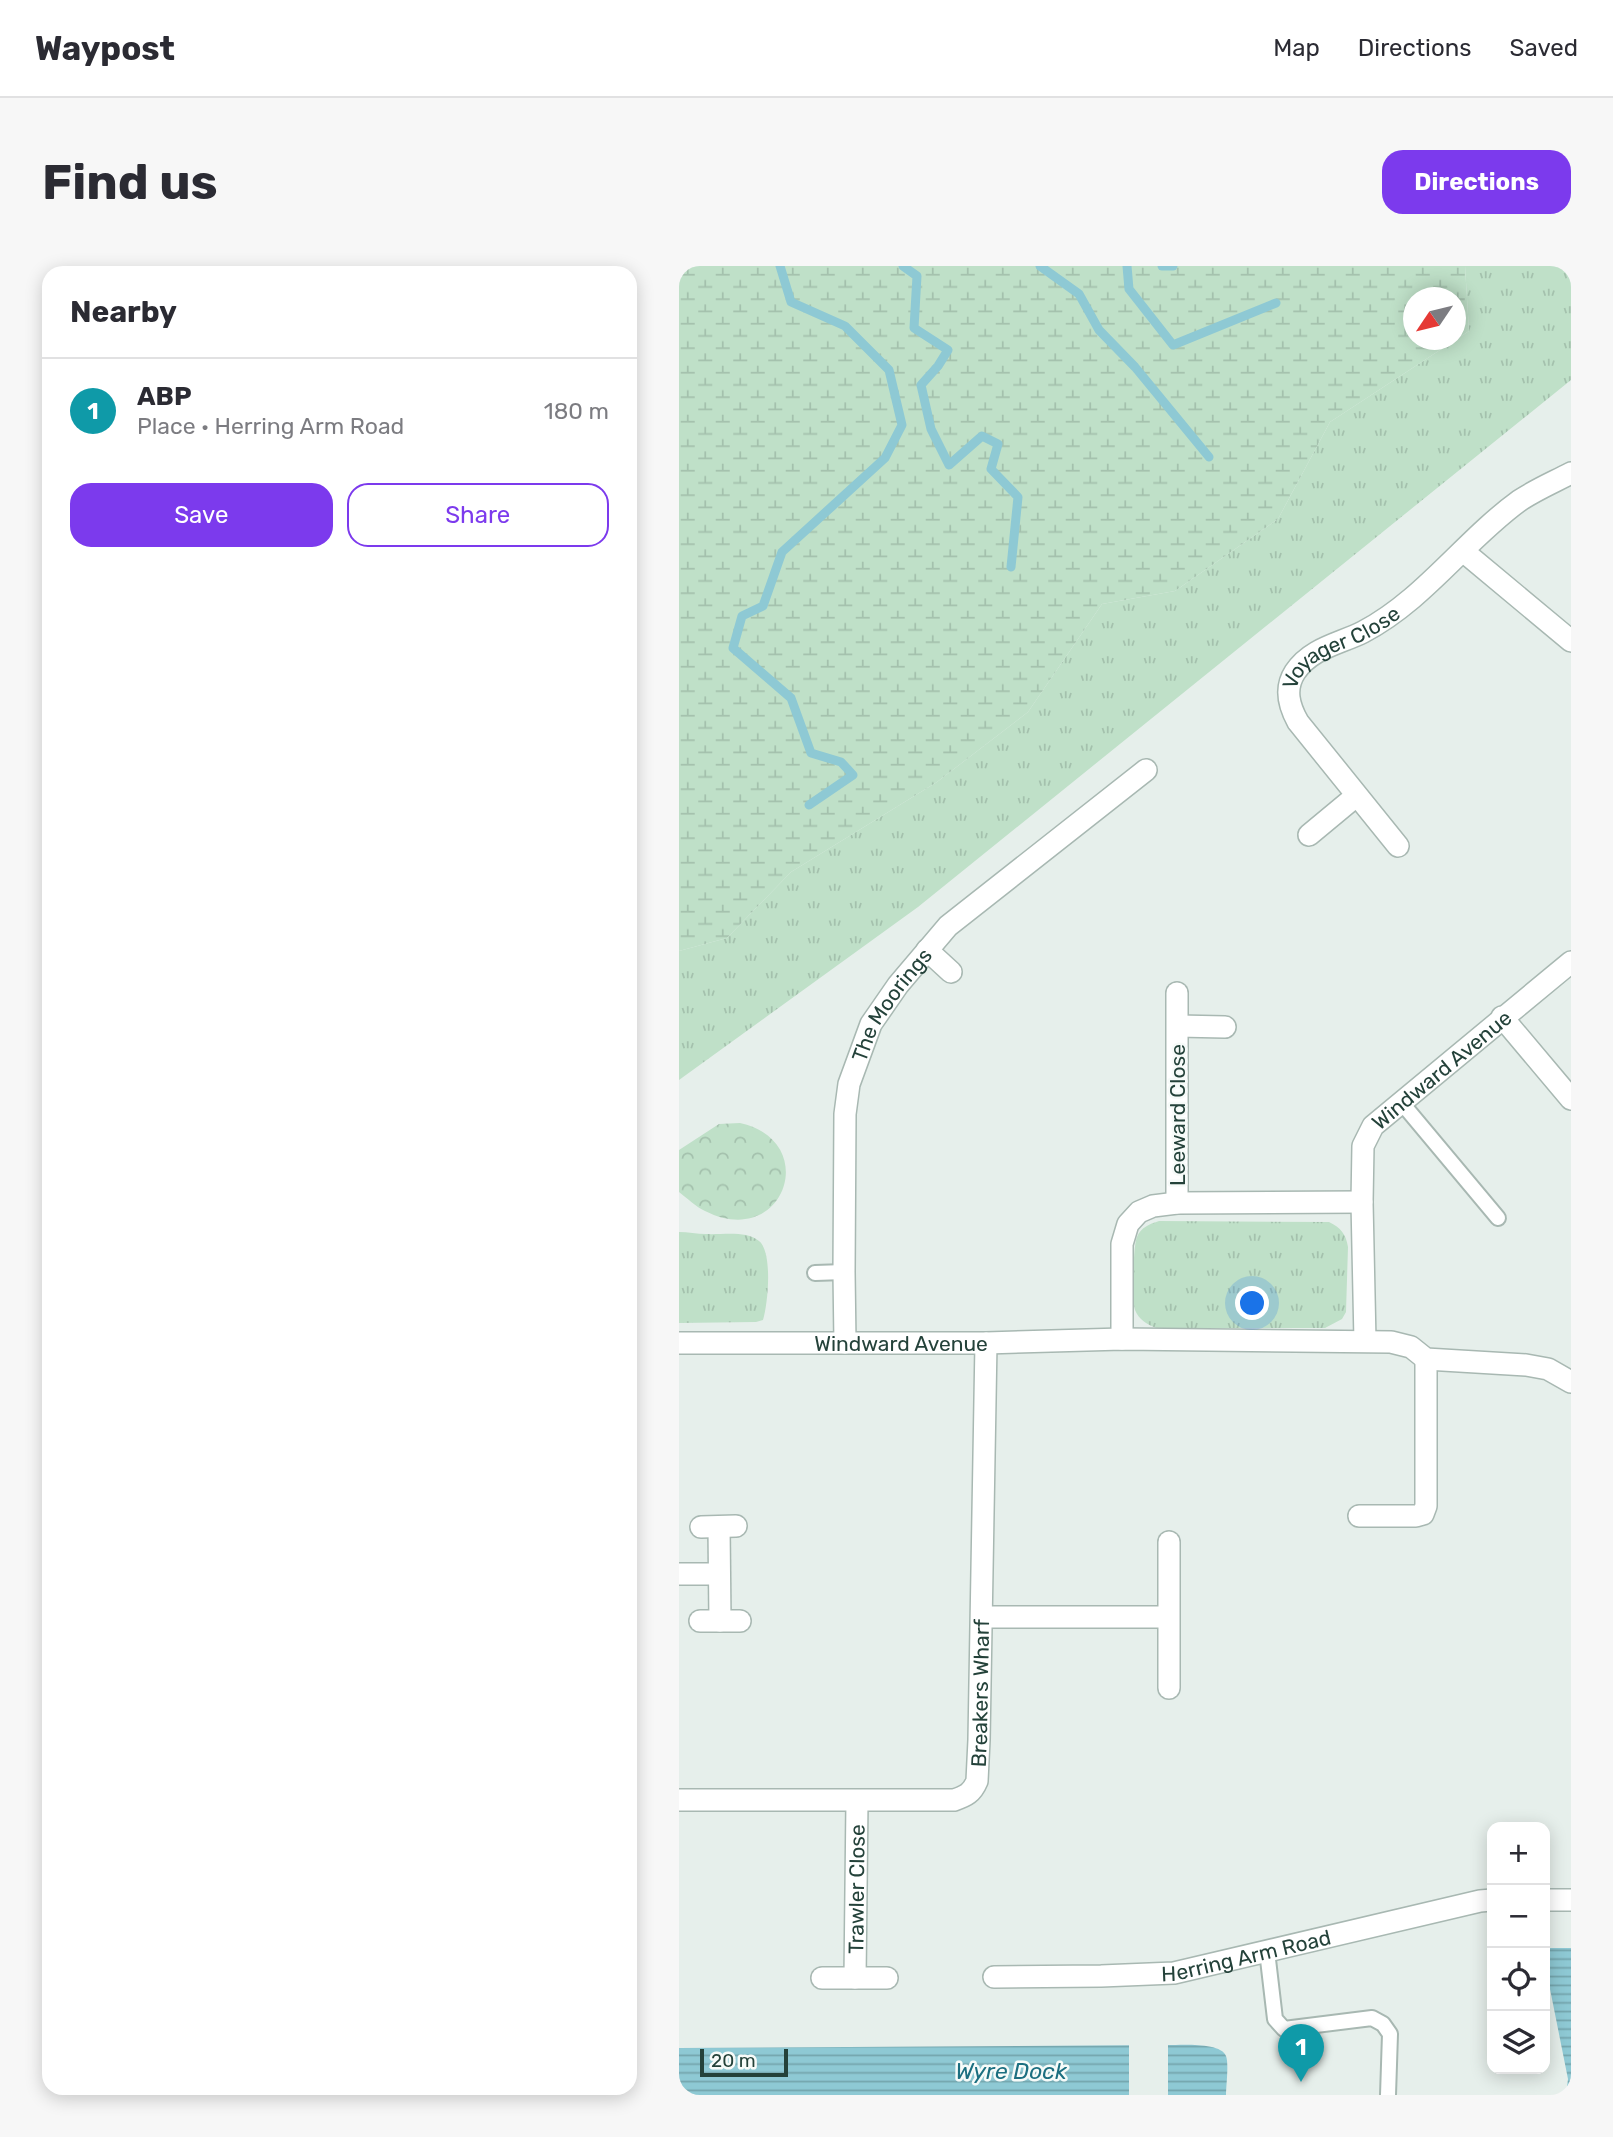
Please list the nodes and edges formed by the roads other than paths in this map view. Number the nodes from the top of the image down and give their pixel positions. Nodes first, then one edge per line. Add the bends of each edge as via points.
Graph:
1 (1571, 473) edge
2 (1463, 551) junction
3 (1571, 641) edge
4 (1146, 770) dead end
5 (1356, 796) junction
6 (1309, 835) dead end
7 (1398, 846) dead end
8 (927, 950) junction
9 (1571, 962) edge
10 (951, 972) dead end
11 (1177, 993) dead end
12 (1502, 1017) junction
13 (1178, 1026) junction
14 (1225, 1027) dead end
15 (1571, 1099) edge
16 (1401, 1102) junction
17 (1362, 1202) junction
18 (1177, 1203) junction
19 (1498, 1218) dead end
20 (844, 1272) junction
21 (815, 1273) dead end
22 (1122, 1339) junction
23 (1365, 1341) junction
24 (679, 1343) edge
25 (845, 1343) junction
26 (986, 1343) junction
27 (1426, 1359) junction
28 (1571, 1382) edge
29 (1359, 1516) dead end
30 (718, 1526) dead end
31 (1169, 1542) dead end
32 (679, 1574) edge
33 (719, 1574) junction
34 (982, 1617) junction
35 (1167, 1617) junction
36 (720, 1621) dead end
37 (1168, 1688) dead end
38 (679, 1800) edge
39 (857, 1801) junction
40 (1487, 1900) edge
41 (1550, 1900) edge
42 (1571, 1900) edge
43 (1267, 1951) junction
44 (994, 1977) dead end
45 (822, 1978) dead end
46 (855, 1978) junction
47 (887, 1978) dead end
48 (1388, 2095) edge

1 - 2 street, Voyager Close via 1517,503
2 - 3 street
2 - 5 street, Voyager Close via 1399,609 1304,660 1293,675 1288,691 1290,708
4 - 8 street, The Moorings via 957,918
5 - 6 street
5 - 7 street, Voyager Close
8 - 10 street
8 - 20 street, The Moorings via 871,1024 849,1084
9 - 12 street, Windward Avenue
11 - 13 street, Leeward Close
12 - 15 street
12 - 16 street, Windward Avenue
13 - 14 street, Leeward Close
13 - 18 street, Leeward Close
16 - 17 street, Windward Avenue via 1373,1126 1363,1146
16 - 19 lane
17 - 18 street
17 - 23 street, Windward Avenue
18 - 22 street via 1139,1212 1128,1224 1122,1244
20 - 21 lane
20 - 25 street, The Moorings
22 - 23 street, Windward Avenue
22 - 26 street, Windward Avenue
23 - 27 street via 1401,1344
24 - 25 street, Windward Avenue
25 - 26 street, Windward Avenue
26 - 34 street, Breakers Wharf
27 - 28 street via 1548,1369
27 - 29 street via 1423,1514
30 - 33 street
31 - 35 street
32 - 33 street
33 - 36 street
34 - 35 street
34 - 39 street, Breakers Wharf via 974,1788 954,1800
35 - 37 street
38 - 39 street, Breakers Wharf
39 - 46 street, Trawler Close
40 - 43 street, Herring Arm Road
41 - 42 street
43 - 44 street, Herring Arm Road via 1174,1973
43 - 48 lane via 1275,2019 1284,2029 1372,2018 1383,2024 1390,2034
45 - 46 street, Trawler Close
46 - 47 street, Trawler Close

